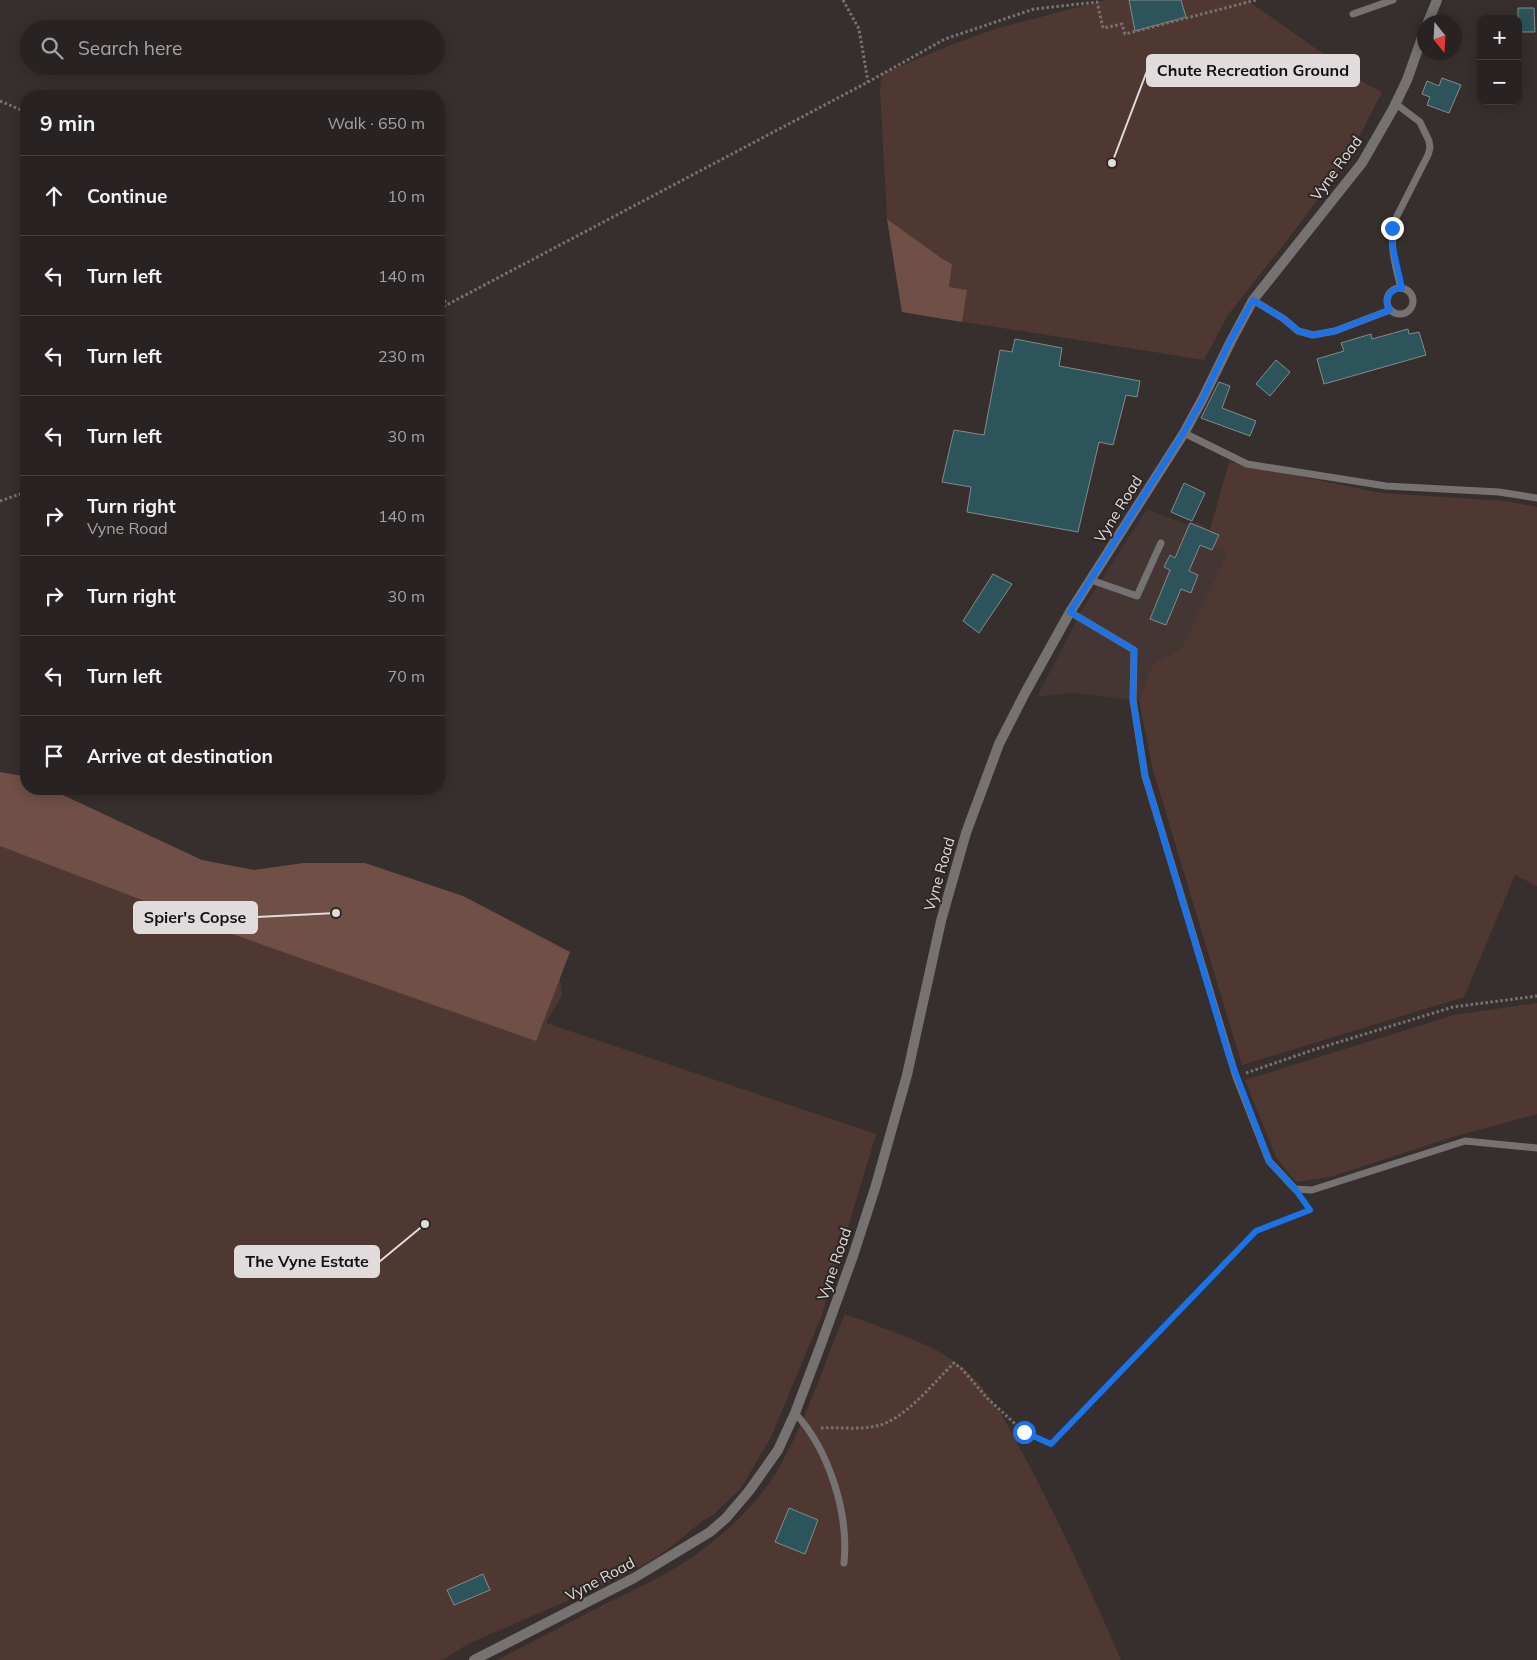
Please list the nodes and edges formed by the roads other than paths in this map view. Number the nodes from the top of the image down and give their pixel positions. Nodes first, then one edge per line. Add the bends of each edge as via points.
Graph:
1 (1393, 0) edge
2 (1437, 0) edge
3 (1353, 14) dead end
4 (1431, 15) edge
5 (1417, 50) edge
6 (1396, 104) junction
7 (1402, 288) junction
8 (1253, 300) junction
9 (1390, 310) junction
10 (1184, 432) junction
11 (1537, 498) edge
12 (1161, 544) dead end
13 (1092, 580) junction
14 (1070, 612) junction
15 (1537, 1148) edge
16 (795, 1412) junction
17 (844, 1562) dead end
18 (474, 1660) edge

1 - 3 lane
2 - 4 street
5 - 6 street, Vyne Road
6 - 7 lane via 1420,122 1430,148 1392,228 1392,244
6 - 8 street, Vyne Road via 1362,163
7 - 9 lane via 1393,290 1387,297
7 - 9 lane via 1412,295 1412,308 1401,315
8 - 9 lane via 1298,331 1313,335 1335,331
8 - 10 street, Vyne Road
10 - 11 lane via 1247,464 1386,486 1499,492
10 - 13 street, Vyne Road
12 - 13 lane via 1137,596
13 - 14 street, Vyne Road
14 - 15 lane via 1134,650 1133,700 1145,776 1236,1077 1269,1161 1295,1189 1312,1190 1465,1141
14 - 16 street, Vyne Road via 999,744 975,807 942,920 907,1075 876,1185
16 - 17 lane via 821,1451 835,1486 846,1534
16 - 18 street, Vyne Road via 765,1470 710,1532 634,1578

